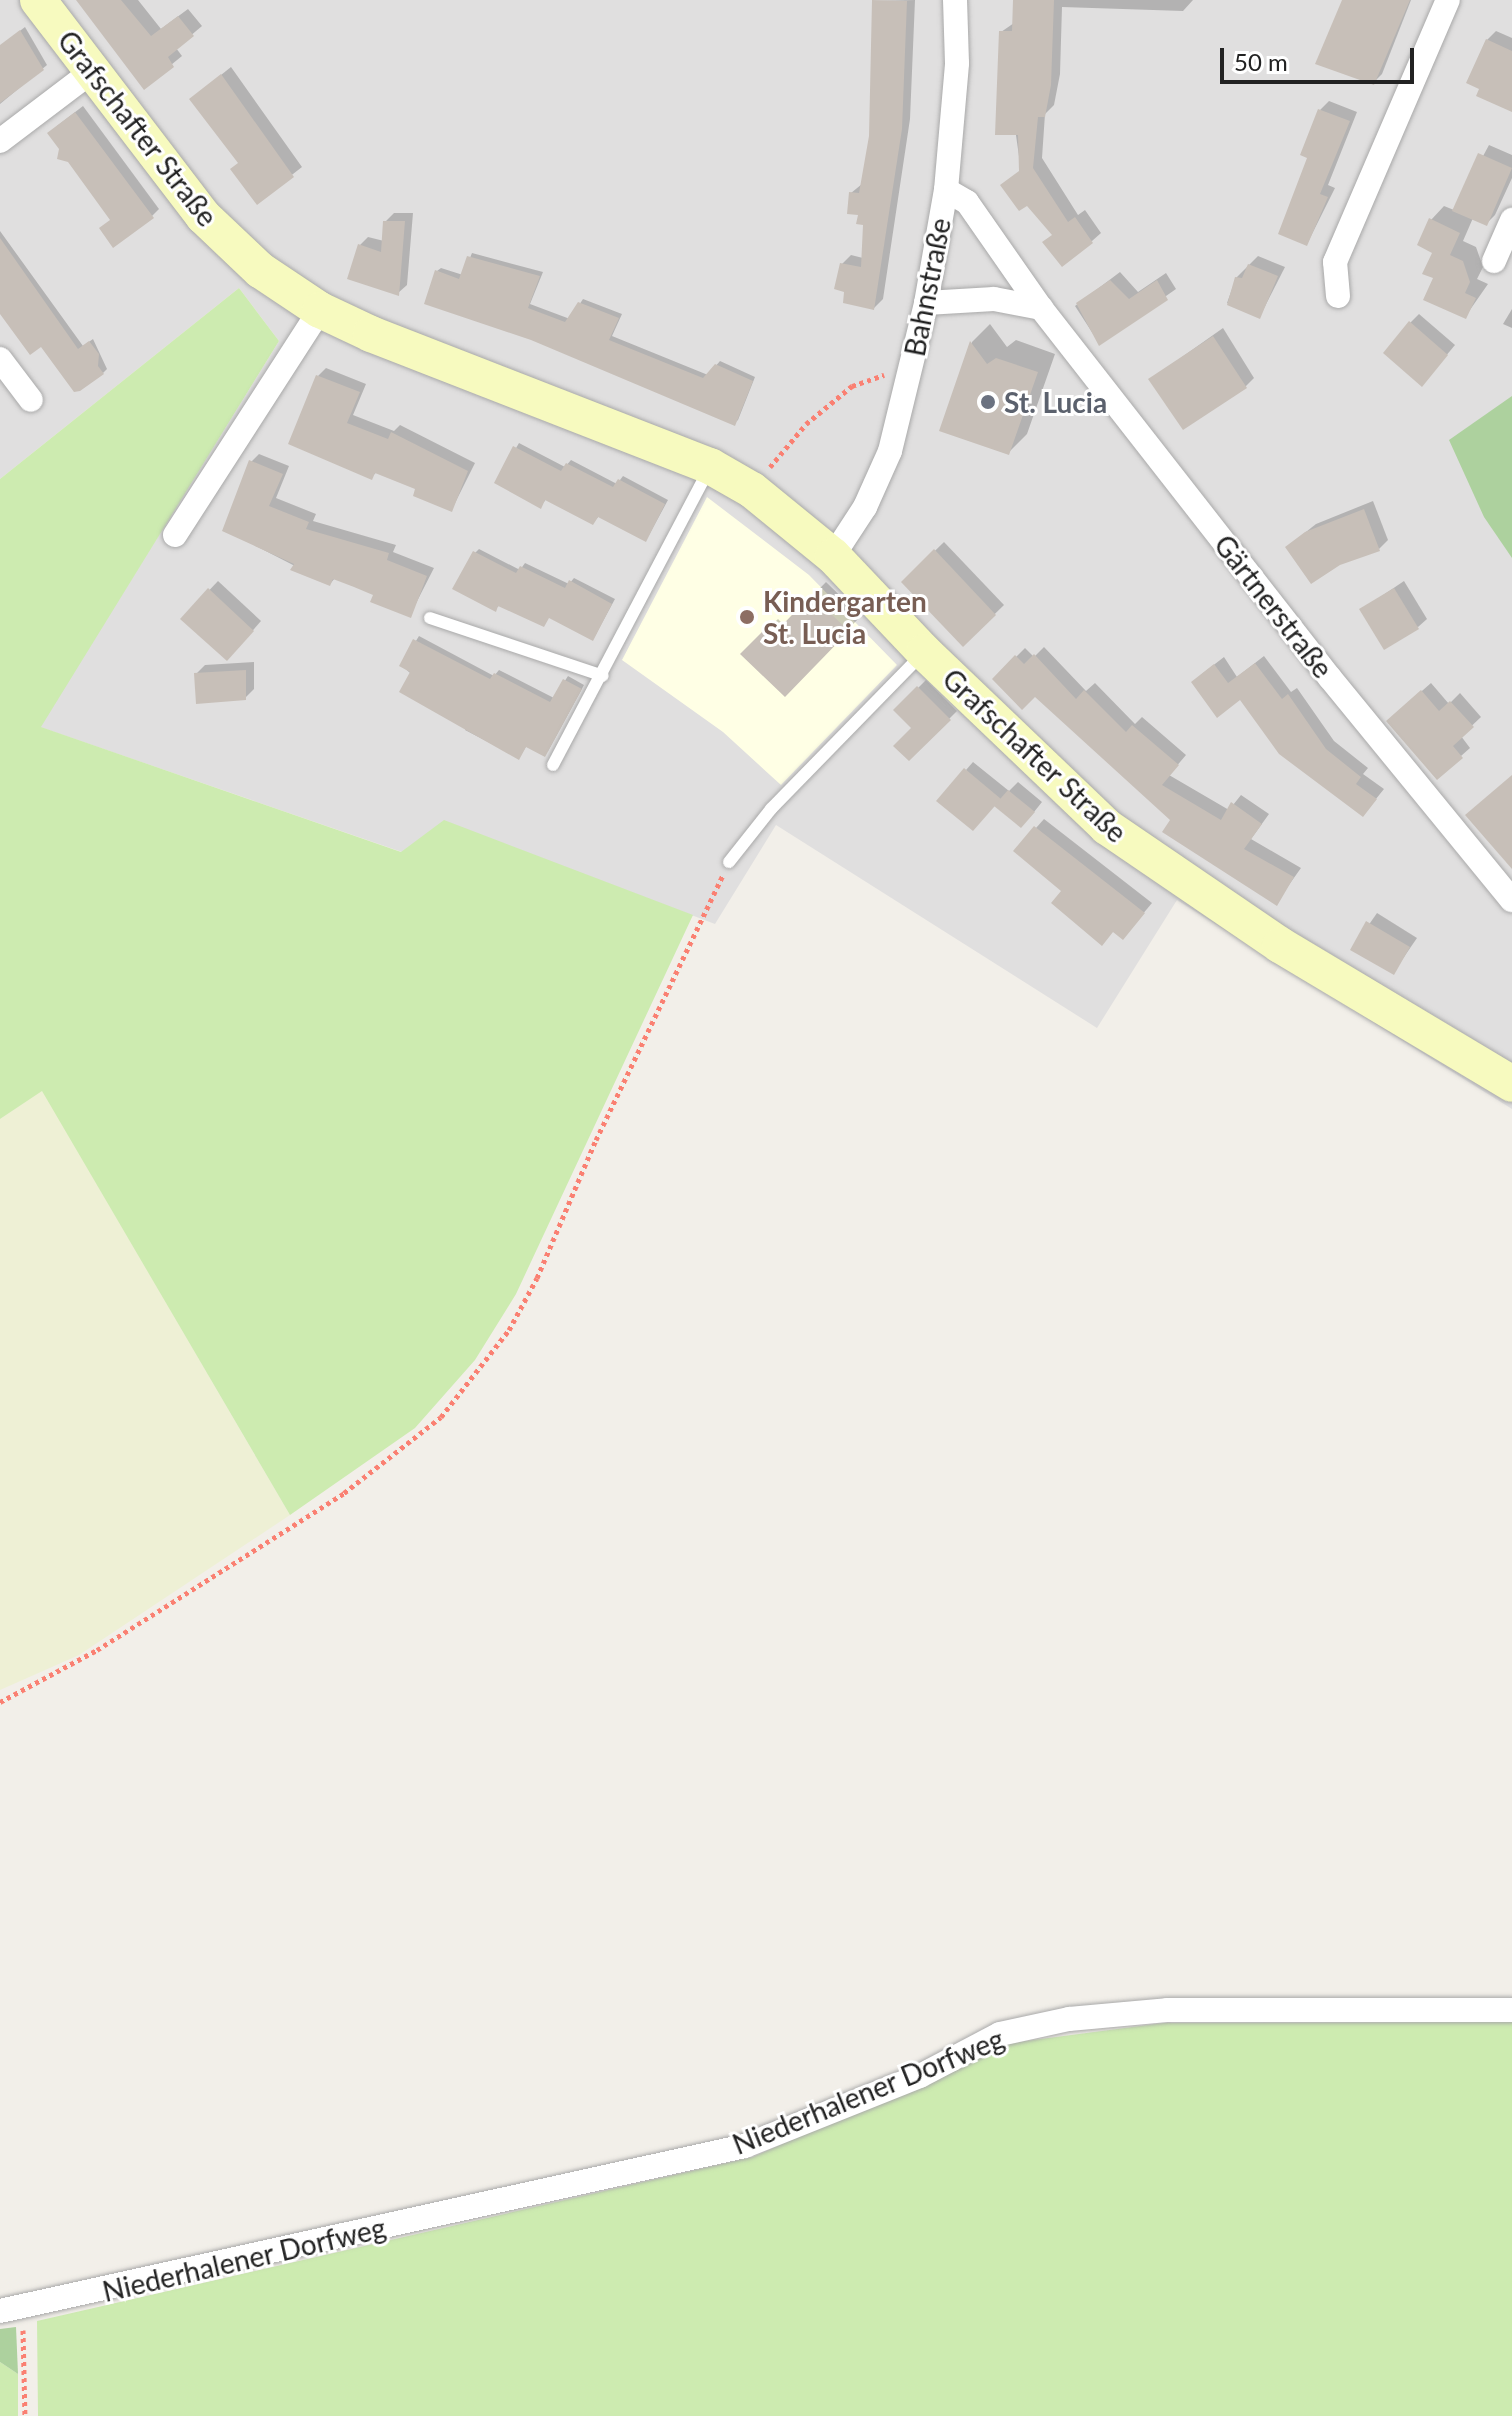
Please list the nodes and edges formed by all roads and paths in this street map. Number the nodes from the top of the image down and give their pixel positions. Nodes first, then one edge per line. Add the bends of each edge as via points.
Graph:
1 (38, 0) edge
2 (955, 0) edge
3 (1448, 0) edge
4 (91, 72) junction
5 (0, 141) edge
6 (946, 190) junction
7 (1512, 220) edge
8 (1494, 261) dead end
9 (1338, 296) dead end
10 (926, 303) junction
11 (1041, 308) junction
12 (320, 310) junction
13 (0, 359) edge
14 (912, 365) junction
15 (31, 400) dead end
16 (710, 466) junction
17 (752, 490) junction
18 (175, 535) dead end
19 (833, 556) junction
20 (430, 618) dead end
21 (924, 652) junction
22 (603, 676) junction
23 (553, 765) dead end
24 (729, 862) joint
25 (1512, 900) edge
26 (1512, 1084) edge
27 (0, 1702) edge
28 (1512, 2010) edge
29 (11, 2310) edge
30 (25, 2416) edge

1 - 4 main road, Grafschafter Straße
2 - 6 street, Bahnstraße via 957,63
3 - 9 street via 1335,262
4 - 5 street
4 - 12 main road, Grafschafter Straße via 203,216 260,270
6 - 10 street, Bahnstraße
6 - 11 street, Gärtnerstraße via 967,202
7 - 8 street
10 - 11 street via 994,299
10 - 14 street, Bahnstraße
11 - 25 street, Gärtnerstraße via 1330,678
12 - 16 main road, Grafschafter Straße
12 - 18 street
13 - 15 street
14 - 17 path via 852,386 806,424
14 - 19 street, Bahnstraße via 890,451 865,507
16 - 17 main road, Grafschafter Straße
16 - 22 lane
17 - 19 main road, Grafschafter Straße
19 - 21 main road, Grafschafter Straße
20 - 22 lane
21 - 24 lane via 771,809
21 - 26 main road, Grafschafter Straße via 1107,827 1280,945
22 - 23 lane
24 - 27 path via 596,1140 537,1278 509,1330 441,1417 344,1493 97,1650
28 - 29 street, Niederhalener Dorfweg via 1167,2010 1069,2019 1000,2034 920,2076 745,2146
29 - 30 path

